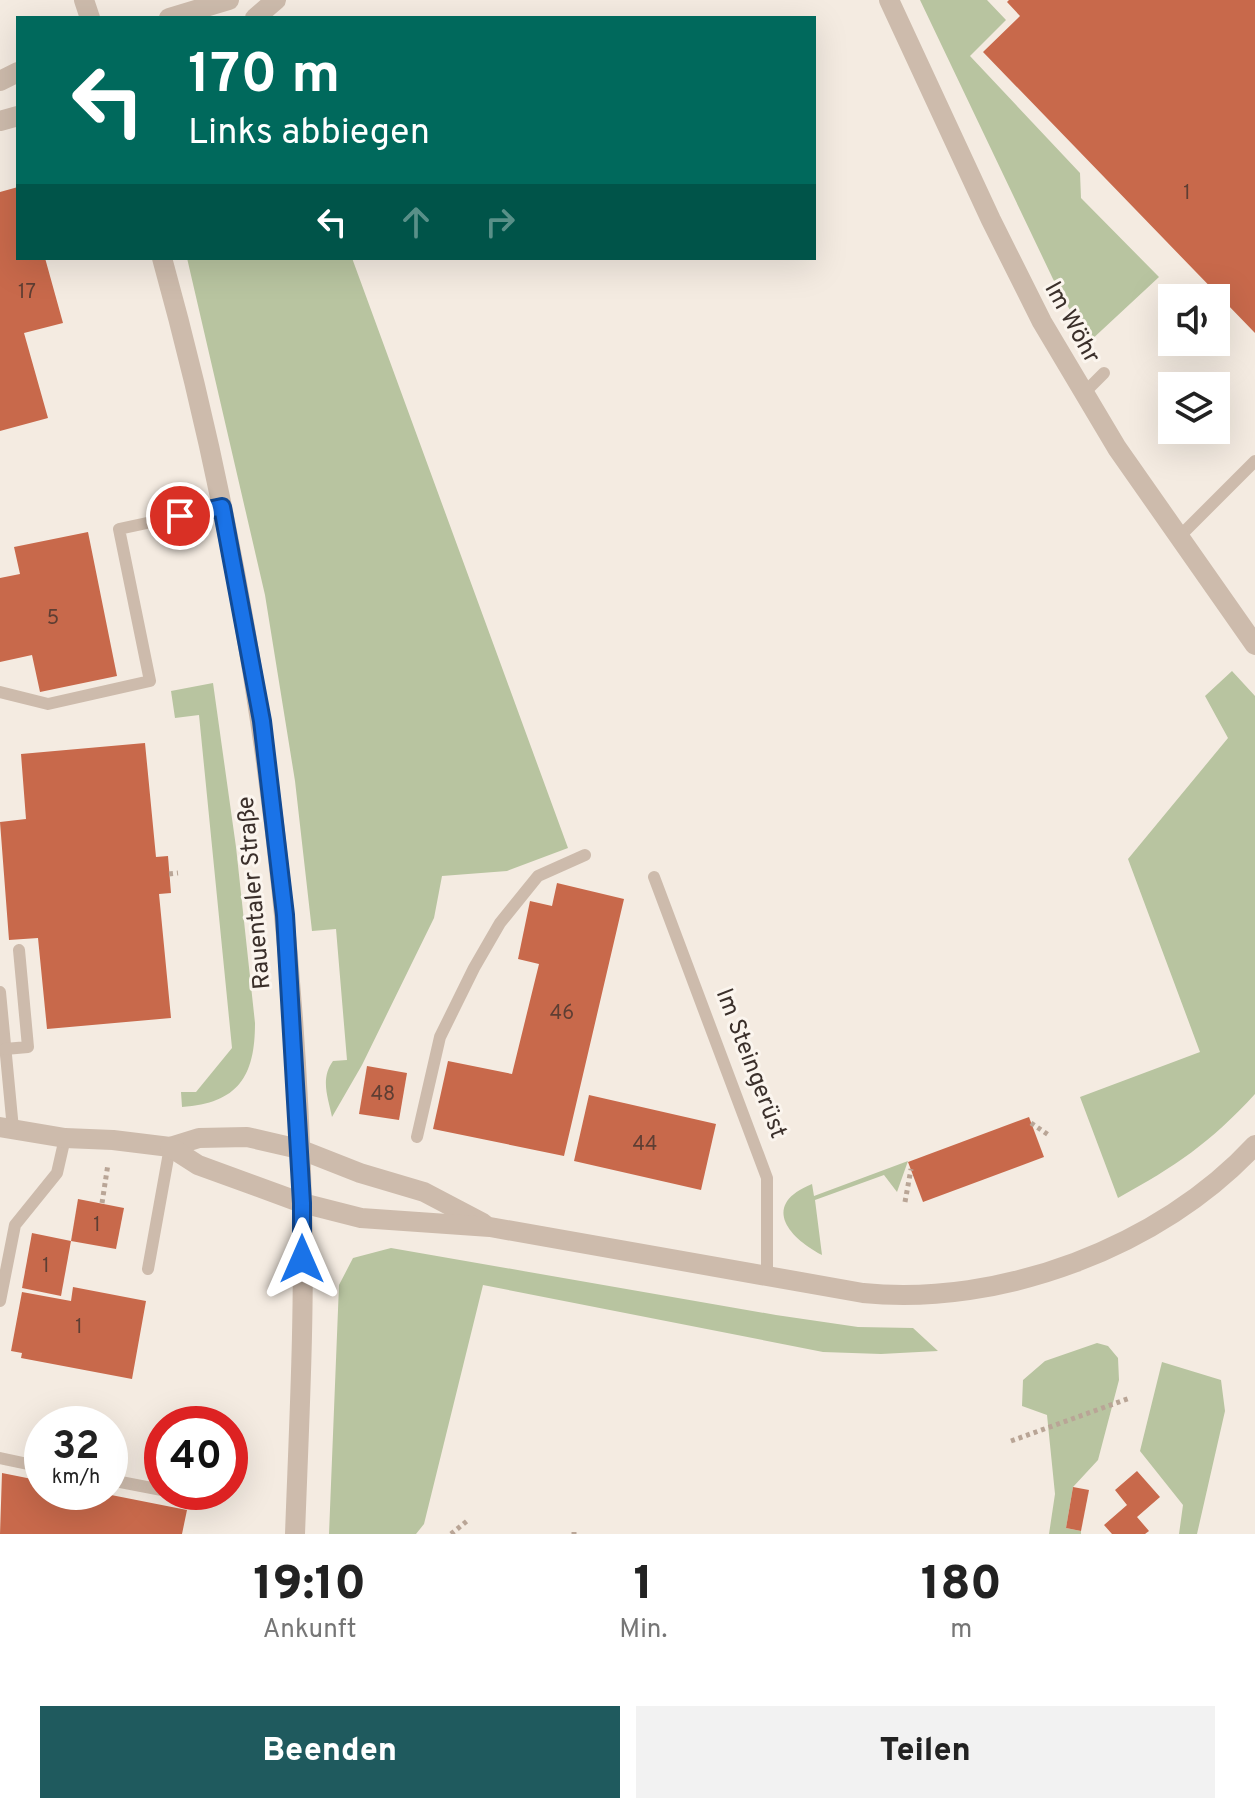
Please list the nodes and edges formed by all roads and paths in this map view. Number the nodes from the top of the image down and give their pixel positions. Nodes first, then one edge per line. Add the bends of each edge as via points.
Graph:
1 (229, 0) edge
2 (276, 0) edge
3 (889, 0) edge
4 (176, 16) edge
5 (257, 16) edge
6 (162, 260) edge
7 (1104, 373) dead end
8 (1084, 393) junction
9 (1255, 461) edge
10 (222, 507) junction
11 (1178, 538) junction
12 (1255, 645) edge
13 (0, 692) edge
14 (585, 855) dead end
15 (178, 873) dead end
16 (169, 874) dead end
17 (654, 877) dead end
18 (19, 950) dead end
19 (0, 992) edge
20 (5, 1049) junction
21 (1031, 1123) dead end
22 (6, 1128) edge
23 (1050, 1136) dead end
24 (417, 1137) dead end
25 (65, 1138) junction
26 (113, 1140) junction
27 (1255, 1145) edge
28 (170, 1147) junction
29 (299, 1149) junction
30 (911, 1169) dead end
31 (905, 1202) dead end
32 (102, 1203) dead end
33 (302, 1203) junction
34 (490, 1227) junction
35 (148, 1269) dead end
36 (767, 1274) junction
37 (0, 1301) edge
38 (1130, 1398) dead end
39 (1011, 1441) dead end
40 (0, 1458) edge
41 (24, 1463) edge
42 (467, 1521) dead end
43 (295, 1534) edge
44 (451, 1534) edge

1 - 4 street
2 - 5 street
3 - 8 street, Im Wöhr via 991,220
6 - 10 street, Rauentaler Straße
7 - 8 lane
8 - 11 street, Im Wöhr
9 - 11 lane
10 - 13 lane via 119,529 150,681 48,704
10 - 29 street, Rauentaler Straße via 262,721 283,900
11 - 12 street, Im Wöhr
14 - 24 lane via 538,876 494,935 440,1037
15 - 16 path
17 - 36 lane, Im Steingerüst via 767,1178
18 - 20 lane via 28,1047
19 - 20 lane
20 - 22 lane
21 - 23 path
22 - 25 street
25 - 26 street
25 - 37 lane via 57,1173 15,1225
26 - 28 street
26 - 32 path
27 - 36 street via 1208,1188 1158,1221 1095,1253 1020,1280 912,1297
28 - 29 street via 199,1138 247,1137
28 - 33 street via 198,1165
28 - 35 lane
29 - 33 street, Rauentaler Straße
29 - 34 street via 424,1192
30 - 31 path
33 - 34 street via 361,1218
33 - 43 street, Rauentaler Straße
34 - 36 street
38 - 39 path
40 - 41 lane
42 - 44 path

